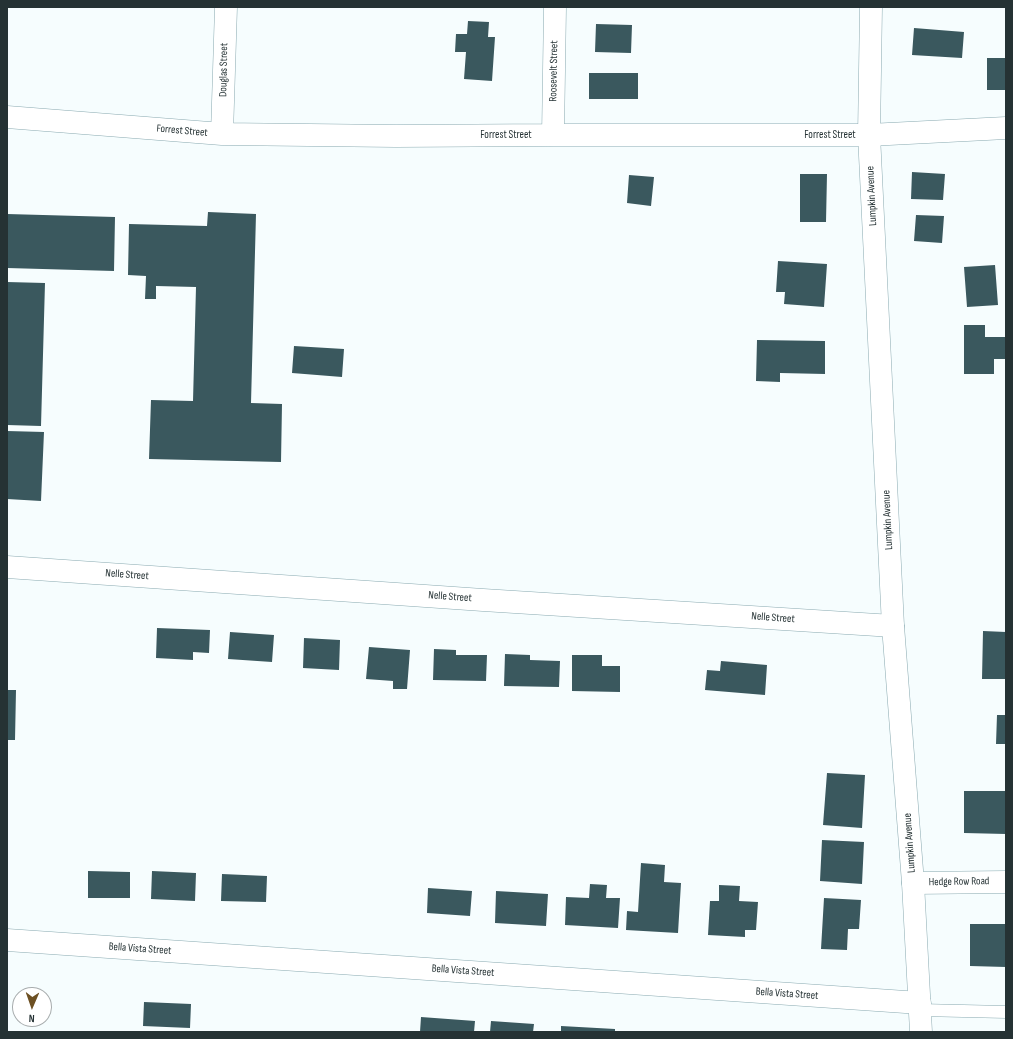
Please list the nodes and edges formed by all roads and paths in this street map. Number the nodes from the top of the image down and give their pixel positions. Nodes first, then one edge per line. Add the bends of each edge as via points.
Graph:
1 (226, 7) edge
2 (555, 7) edge
3 (871, 7) edge
4 (7, 117) edge
5 (1006, 128) edge
6 (222, 134) junction
7 (553, 135) junction
8 (869, 136) junction
9 (7, 566) edge
10 (893, 626) junction
11 (1006, 882) edge
12 (912, 883) junction
13 (7, 940) edge
14 (920, 1006) junction
15 (1006, 1012) edge
16 (921, 1032) edge

1 - 6 street, Douglas Street
2 - 7 street, Roosevelt Street
3 - 8 street, Lumpkin Avenue
4 - 6 street, Forrest Street
5 - 8 street, Forrest Street
6 - 7 street, Forrest Street
7 - 8 street, Forrest Street
8 - 10 street, Lumpkin Avenue
9 - 10 street, Nelle Street
10 - 12 street, Lumpkin Avenue
11 - 12 street, Hedge Row Road
12 - 14 street, Lumpkin Avenue
13 - 14 street, Bella Vista Street
14 - 15 lane
14 - 16 street, Lumpkin Avenue

